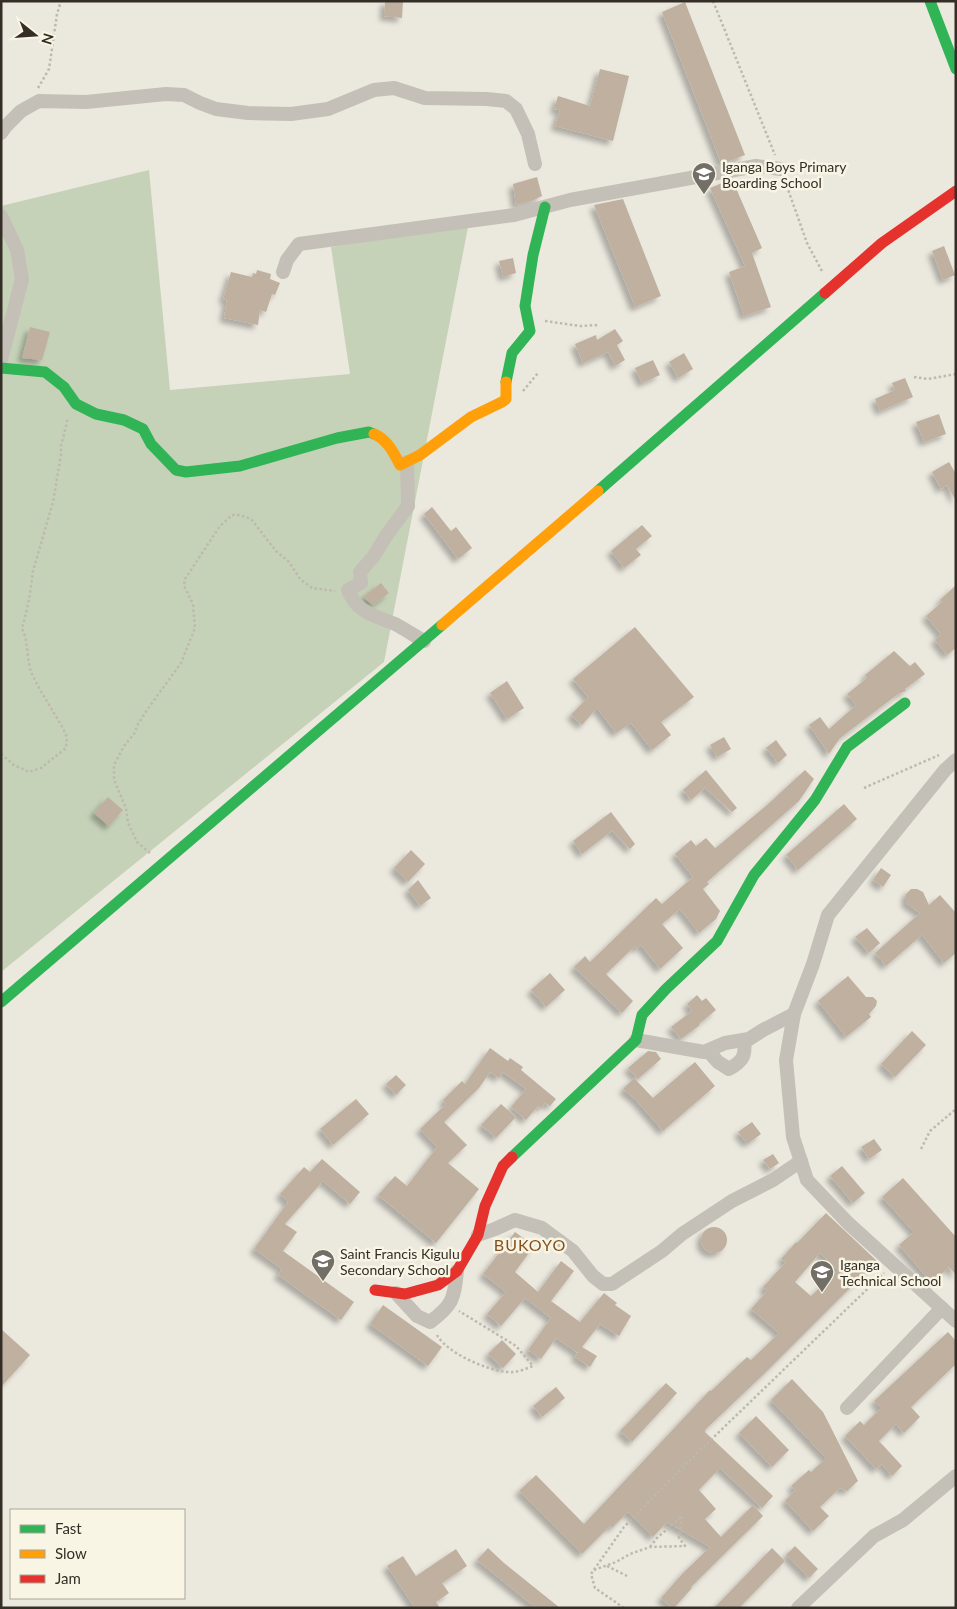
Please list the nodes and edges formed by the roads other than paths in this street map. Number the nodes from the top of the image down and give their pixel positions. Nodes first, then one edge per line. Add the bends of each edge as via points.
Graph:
1 (930, 1) edge
2 (956, 69) edge
3 (1, 133) edge
4 (535, 164) dead end
5 (780, 169) road end
6 (956, 191) edge
7 (545, 206) junction
8 (1, 216) edge
9 (284, 272) dead end
10 (1, 360) edge
11 (1, 368) edge
12 (407, 462) junction
13 (424, 641) junction
14 (905, 704) dead end
15 (956, 760) edge
16 (1, 1002) edge
17 (794, 1014) junction
18 (636, 1040) junction
19 (744, 1040) junction
20 (708, 1051) junction
21 (801, 1161) junction
22 (478, 1235) junction
23 (457, 1271) junction
24 (375, 1290) dead end
25 (396, 1293) junction
26 (942, 1308) junction
27 (956, 1320) edge
28 (847, 1408) dead end
29 (956, 1476) edge
30 (798, 1608) edge

1 - 2 street
3 - 4 street via 16,116 39,101 86,102 166,94 184,95 216,109 291,114 328,109 374,90 394,88 425,98 506,101 516,109 528,134
5 - 7 street via 756,166
6 - 13 street via 882,243
7 - 9 street via 514,215 299,244 286,260
7 - 12 street via 525,306 530,331 512,353 506,398 470,417
8 - 10 street via 17,250 22,279
11 - 12 street via 45,372 64,387 76,404 143,429 151,444 176,470 186,472 240,466 369,432 379,436 392,449 400,465
12 - 13 street via 408,506 360,572 361,583 348,590 352,600 366,612
13 - 16 street
14 - 18 street via 848,747 815,800 754,875 716,941 642,1015
15 - 17 street via 828,915
17 - 19 street
17 - 21 street via 786,1060 794,1137
18 - 20 street
18 - 22 street via 503,1166 485,1206
19 - 20 street via 725,1043
19 - 20 street via 745,1050 740,1062 729,1069
21 - 22 street via 732,1201 612,1284 603,1284 593,1276 573,1252 542,1228 515,1220
21 - 26 street via 807,1180 848,1223
22 - 23 street
23 - 25 street via 438,1285 405,1294
23 - 25 street via 450,1306 430,1322 417,1316
24 - 25 street
26 - 27 street
26 - 28 street
29 - 30 street via 902,1520 874,1536

